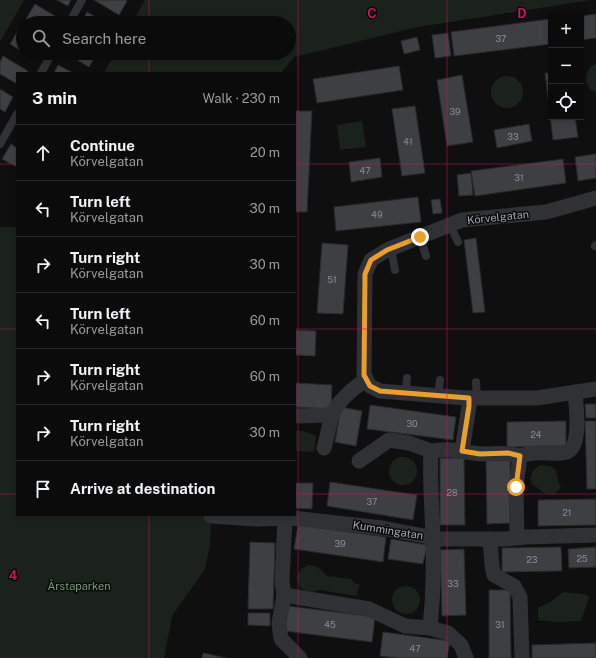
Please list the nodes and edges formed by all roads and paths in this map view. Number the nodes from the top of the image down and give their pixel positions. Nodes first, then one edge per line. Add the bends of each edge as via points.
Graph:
1 (82, 0) edge
2 (73, 16) edge
3 (48, 60) edge
4 (42, 72) edge
5 (16, 116) edge
6 (0, 144) edge
7 (596, 198) edge
8 (450, 225) junction
9 (420, 237) junction
10 (458, 242) dead end
11 (391, 248) junction
12 (426, 256) dead end
13 (396, 270) dead end
14 (366, 380) junction
15 (440, 380) dead end
16 (476, 382) dead end
17 (596, 389) edge
18 (575, 392) junction
19 (438, 396) junction
20 (473, 398) junction
21 (332, 415) junction
22 (296, 416) edge
23 (324, 448) dead end
24 (431, 451) junction
25 (462, 451) junction
26 (520, 456) junction
27 (359, 461) dead end
28 (210, 516) dead end
29 (285, 518) junction
30 (596, 535) edge
31 (433, 537) junction
32 (517, 538) junction
33 (490, 539) junction
34 (284, 594) junction
35 (430, 628) junction
36 (300, 658) edge
37 (466, 658) edge
38 (522, 658) edge

1 - 2 lane
3 - 4 lane
5 - 6 lane
7 - 8 street, Körvelgatan via 546,212 462,220
8 - 9 street, Körvelgatan
8 - 10 lane
9 - 11 street, Körvelgatan
9 - 12 lane
11 - 13 lane
11 - 14 street, Körvelgatan via 371,260 365,274
14 - 19 street via 370,386 380,391 407,386
14 - 21 street via 339,404
15 - 19 lane
16 - 20 lane
17 - 18 street
18 - 20 street via 537,398
18 - 26 street via 577,431 573,447 566,452
19 - 20 street
20 - 25 street via 469,406
21 - 22 street
21 - 23 street
24 - 25 street via 441,448
24 - 27 street via 409,443 389,440
24 - 31 street
25 - 26 street
26 - 32 street via 516,487
28 - 29 street, Kummingatan
29 - 31 street, Kummingatan via 382,528
29 - 34 street via 282,582
30 - 32 street, Kummingatan
31 - 33 street, Kummingatan
31 - 35 street via 433,600
32 - 33 street, Kummingatan
33 - 38 street via 494,575 514,586 520,597
34 - 35 street via 369,609 405,626
34 - 36 street via 279,623 281,639
35 - 37 street via 448,633 461,645

